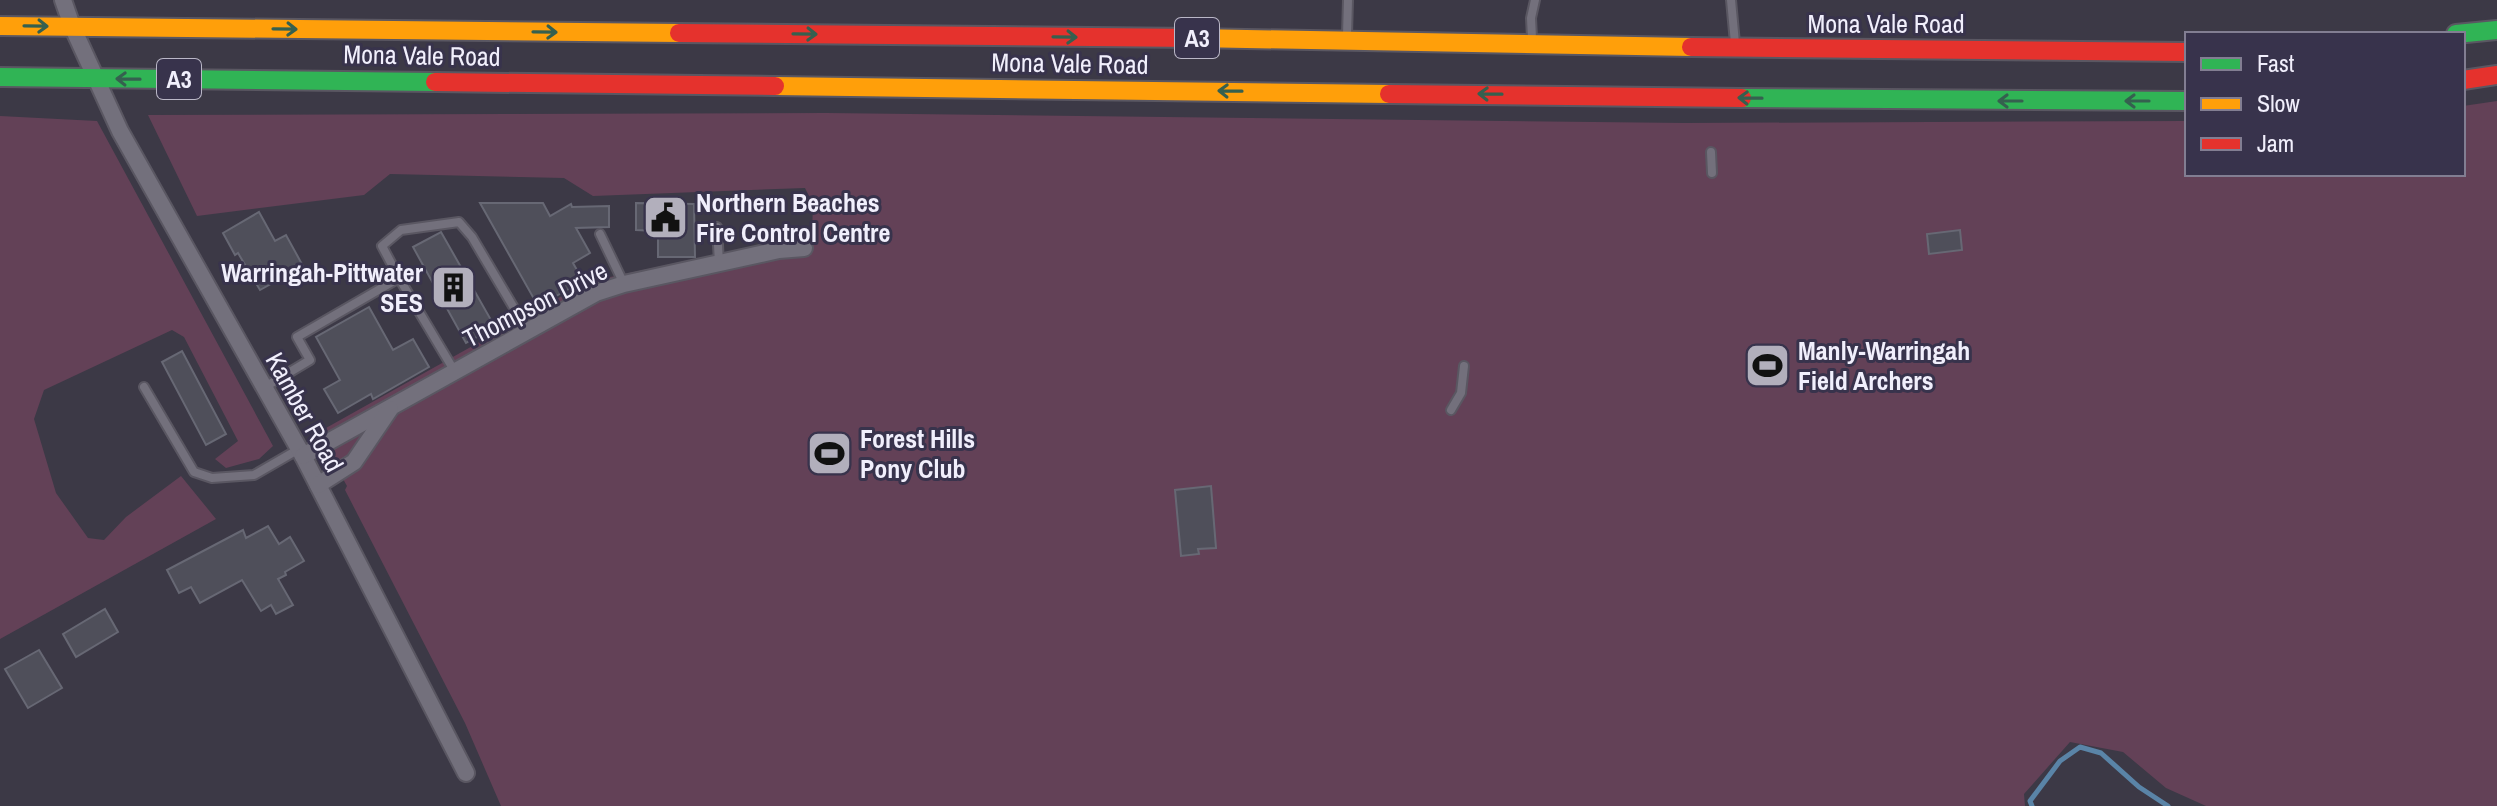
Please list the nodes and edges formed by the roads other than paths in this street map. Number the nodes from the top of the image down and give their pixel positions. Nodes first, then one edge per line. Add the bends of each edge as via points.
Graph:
1 (63, 0) edge
2 (1348, 0) edge
3 (1535, 0) edge
4 (1731, 0) edge
5 (0, 26) edge
6 (72, 26) junction
7 (2497, 30) edge
8 (2465, 33) edge
9 (1347, 40) junction
10 (1532, 43) junction
11 (1736, 48) junction
12 (2185, 52) edge
13 (2497, 75) edge
14 (0, 77) edge
15 (95, 78) junction
16 (2465, 80) edge
17 (2185, 101) edge
18 (1711, 152) dead end
19 (1712, 173) dead end
20 (717, 227) dead end
21 (600, 234) dead end
22 (804, 248) dead end
23 (719, 263) junction
24 (399, 278) junction
25 (624, 284) junction
26 (527, 330) junction
27 (1464, 366) dead end
28 (455, 373) junction
29 (144, 387) dead end
30 (265, 387) junction
31 (391, 408) junction
32 (1451, 410) dead end
33 (301, 452) junction
34 (318, 485) junction
35 (466, 773) dead end

1 - 6 street, Kamber Road
2 - 9 lane
3 - 10 lane
4 - 11 lane
5 -> 6 highway, Mona Vale Road / A3
6 -> 9 highway, Mona Vale Road / A3
6 - 15 street, Kamber Road
7 - 8 highway
9 - 10 highway, Mona Vale Road / A3
10 - 11 highway, Mona Vale Road / A3
11 - 12 highway, Mona Vale Road / A3
13 - 16 highway
14 - 15 highway, Mona Vale Road / A3
17 -> 15 highway, Mona Vale Road / A3
15 - 30 street, Kamber Road
18 - 19 lane
20 - 23 lane
21 - 25 lane
22 - 23 street, Thompson Drive
23 - 25 street, Thompson Drive
24 - 26 lane via 382,246 401,230 459,222
24 - 28 lane
24 - 30 lane via 297,337 310,360
25 - 26 street, Thompson Drive
26 - 28 street, Thompson Drive
27 - 32 lane via 1461,393
28 - 31 street, Thompson Drive
29 - 33 lane via 194,472 212,478 254,475
30 - 33 street, Kamber Road
31 - 33 street, Thompson Drive
31 - 34 street, Thompson Drive via 354,462
33 - 34 street, Kamber Road
34 - 35 street, Kamber Road

